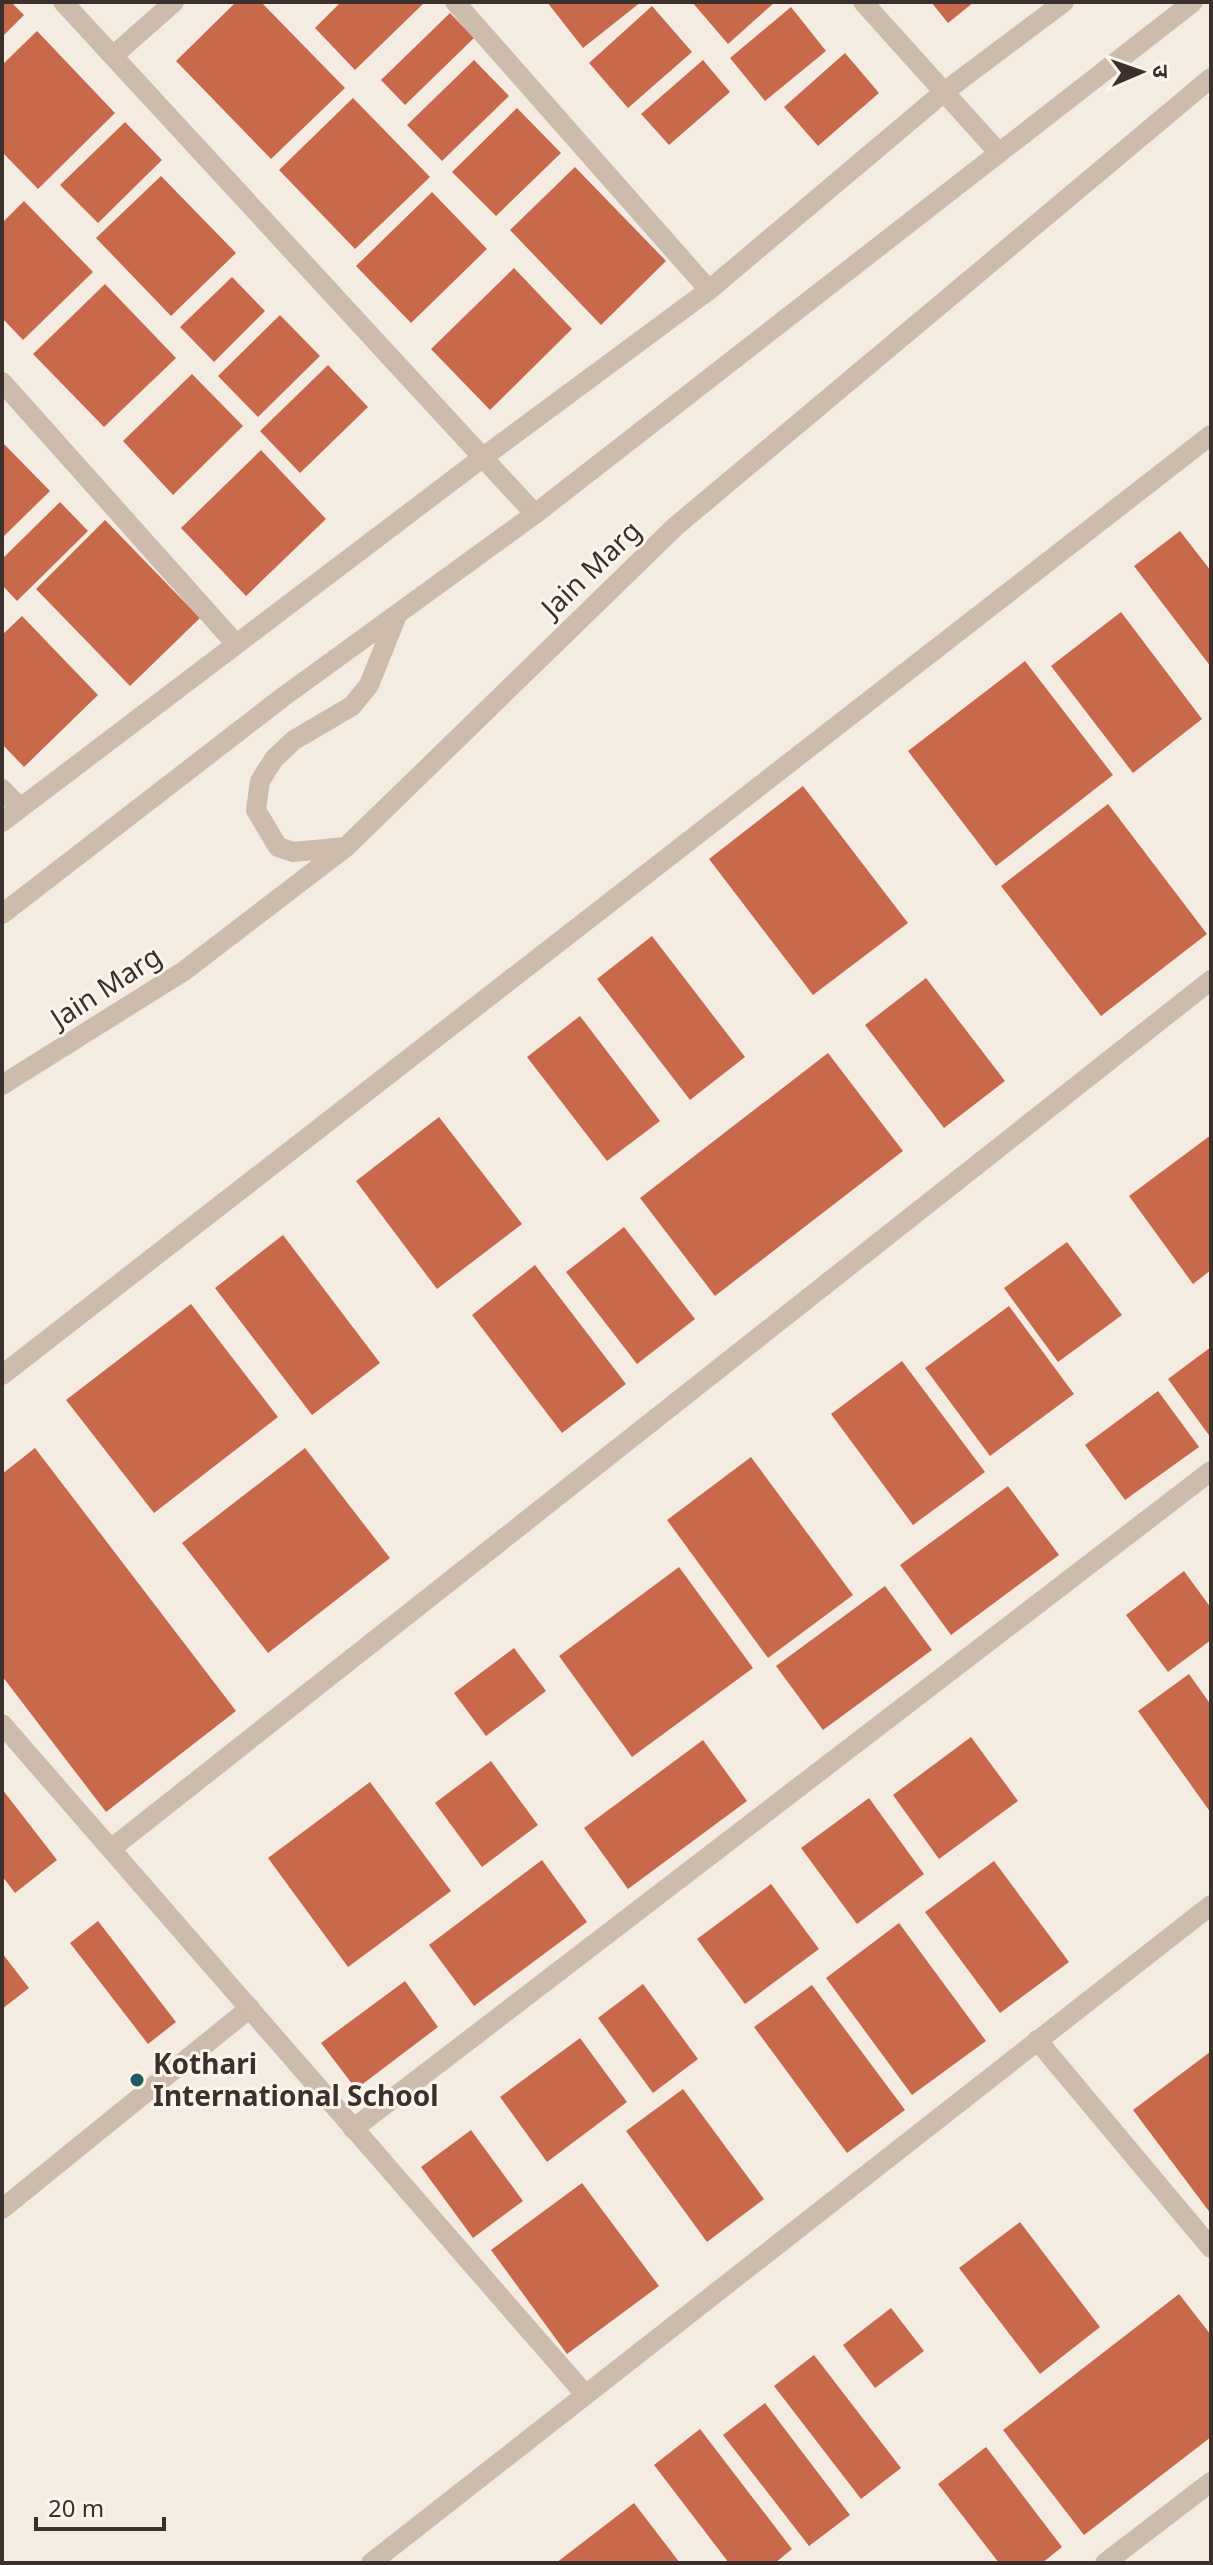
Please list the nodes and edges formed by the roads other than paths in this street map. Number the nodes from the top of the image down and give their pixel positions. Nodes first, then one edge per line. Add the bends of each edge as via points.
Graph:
1 (63, 2) edge
2 (174, 2) edge
3 (455, 2) edge
4 (863, 2) edge
5 (1064, 2) edge
6 (1193, 2) edge
7 (113, 56) junction
8 (1211, 78) edge
9 (944, 92) junction
10 (999, 153) junction
11 (709, 290) junction
12 (2, 382) edge
13 (1211, 435) edge
14 (482, 458) junction
15 (535, 514) junction
16 (398, 614) junction
17 (236, 644) junction
18 (2, 789) edge
19 (20, 808) junction
20 (2, 822) edge
21 (346, 847) junction
22 (2, 914) edge
23 (1211, 980) edge
24 (2, 1085) edge
25 (2, 1375) edge
26 (1211, 1471) edge
27 (2, 1724) edge
28 (112, 1848) junction
29 (1211, 1905) edge
30 (250, 2008) junction
31 (1037, 2040) junction
32 (353, 2129) junction
33 (2, 2209) edge
34 (1211, 2248) edge
35 (584, 2393) junction
36 (1211, 2482) edge
37 (371, 2563) edge
38 (1105, 2563) edge

1 - 7 street
2 - 7 street
3 - 11 street
4 - 9 street
5 - 9 street
6 - 10 street
7 - 14 street
8 - 21 street, Jain Marg via 676,526
9 - 10 street
9 - 11 street
10 - 15 street
11 - 14 street
12 - 17 street
13 - 25 street
14 - 15 street
14 - 17 street
15 - 16 street
16 - 21 street via 369,685 352,706 294,740 260,781 256,810 278,847 293,852
16 - 22 street
17 - 19 street
18 - 19 street
19 - 20 street
21 - 24 street, Jain Marg via 184,971
23 - 28 street
26 - 32 street
27 - 28 street
28 - 30 street
29 - 31 street
30 - 32 street
30 - 33 street
31 - 34 street
31 - 35 street
32 - 35 street
35 - 37 street
36 - 38 street

